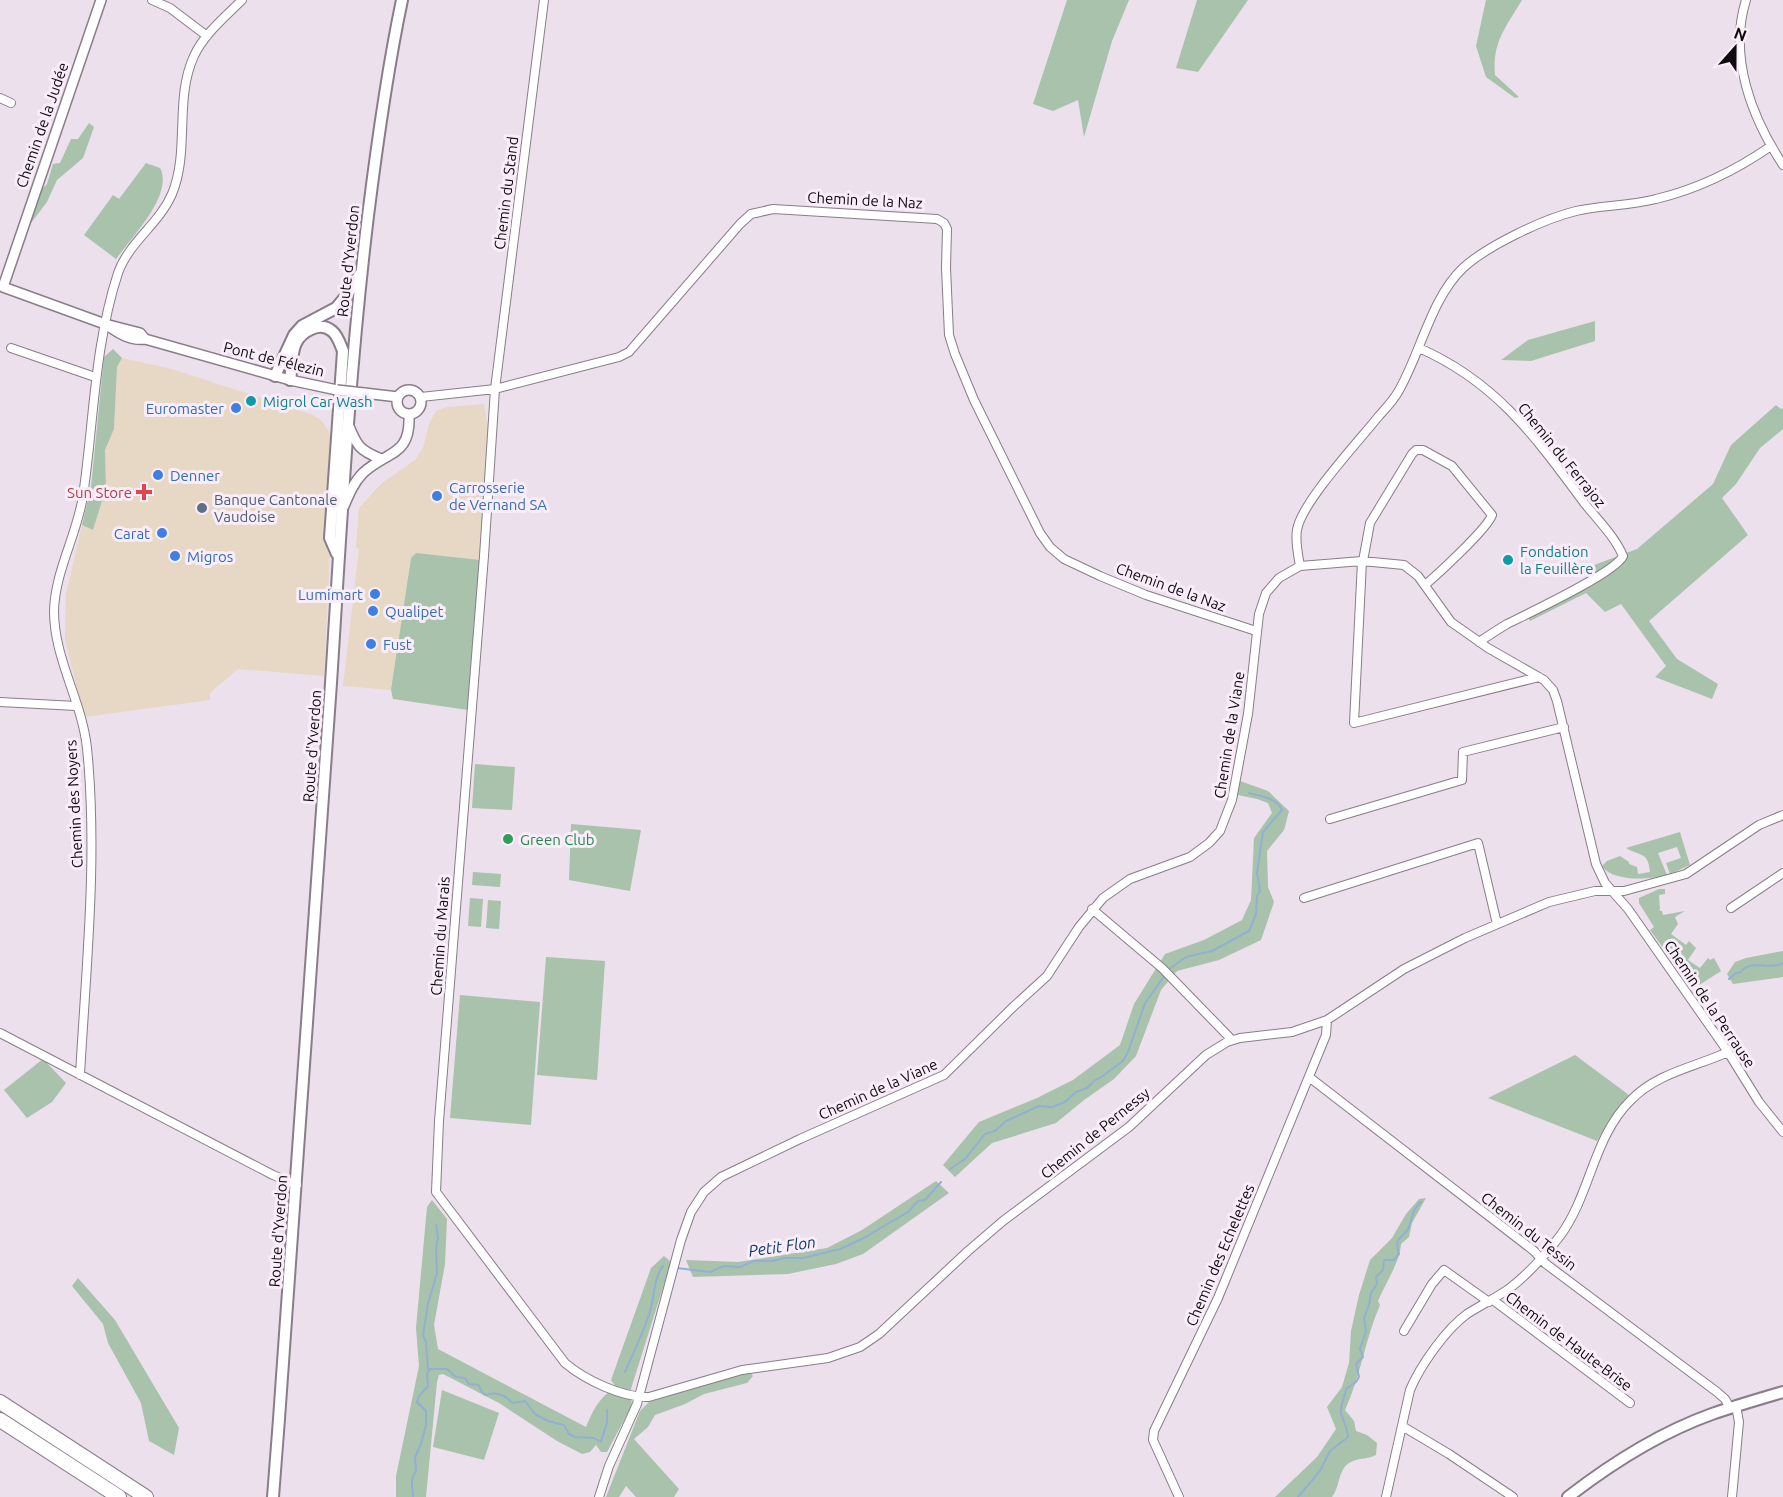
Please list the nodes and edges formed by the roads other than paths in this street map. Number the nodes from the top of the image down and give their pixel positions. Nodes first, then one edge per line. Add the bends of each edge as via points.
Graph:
1 (101, 0) edge
2 (152, 0) edge
3 (242, 0) edge
4 (402, 0) edge
5 (544, 0) edge
6 (1746, 0) edge
7 (207, 36) junction
8 (0, 98) edge
9 (11, 103) dead end
10 (1771, 146) junction
11 (1783, 165) edge
12 (362, 271) junction
13 (2, 290) edge
14 (105, 324) junction
15 (11, 348) dead end
16 (1419, 348) junction
17 (275, 376) junction
18 (95, 377) junction
19 (290, 380) junction
20 (495, 389) junction
21 (398, 397) junction
22 (421, 397) junction
23 (409, 414) junction
24 (347, 422) junction
25 (381, 459) junction
26 (341, 511) junction
27 (338, 557) junction
28 (1363, 561) junction
29 (1300, 566) junction
30 (1425, 585) junction
31 (1256, 631) junction
32 (1479, 642) junction
33 (1539, 677) junction
34 (0, 702) edge
35 (76, 706) junction
36 (1564, 727) junction
37 (1783, 815) edge
38 (1330, 819) dead end
39 (1783, 873) edge
40 (1614, 892) junction
41 (1304, 898) dead end
42 (1731, 908) dead end
43 (1092, 909) junction
44 (1497, 924) junction
45 (1327, 1020) junction
46 (0, 1033) edge
47 (1232, 1040) junction
48 (1728, 1052) junction
49 (80, 1075) junction
50 (1309, 1077) junction
51 (1783, 1132) edge
52 (297, 1185) junction
53 (1541, 1258) junction
54 (1491, 1301) junction
55 (1404, 1331) dead end
56 (1783, 1392) edge
57 (638, 1396) junction
58 (0, 1402) edge
59 (1630, 1403) dead end
60 (1733, 1407) junction
61 (0, 1420) edge
62 (1402, 1426) junction
63 (119, 1497) edge
64 (146, 1497) edge
65 (273, 1497) edge
66 (599, 1497) edge
67 (1179, 1497) edge
68 (1386, 1497) edge
69 (1513, 1497) edge
70 (1568, 1497) edge
71 (1732, 1497) edge

1 - 13 street, Chemin de la Judée
2 - 7 street via 170,8
3 - 7 street, Chemin des Noyers
4 - 12 main road, Route d'Yverdon via 376,152
5 - 20 street, Chemin du Stand
6 - 10 street via 1740,26 1741,64 1757,118
7 - 14 street, Chemin des Noyers via 189,68 179,164 171,196 122,263
8 - 9 street
10 - 11 street
10 - 16 street via 1719,178 1656,200 1574,212 1534,226 1490,249 1458,273 1426,326
12 - 17 main road via 336,309 302,326 294,335
12 - 24 main road, Route d'Yverdon
13 - 14 street, Pont de Félezin
14 - 17 street, Pont de Félezin via 138,340 146,339
14 - 18 street, Chemin des Noyers
15 - 18 street
16 - 29 street via 1397,395 1306,507 1297,531
16 - 32 street, Chemin du Ferrajoz via 1487,389 1524,424 1622,553 1623,559 1599,577
17 - 19 street, Pont de Félezin
18 - 35 street, Chemin des Noyers via 83,497 55,598 62,660
19 - 21 street, Pont de Félezin, bridge
19 - 27 main road via 295,344 300,336 309,329 331,330 343,351 330,538
20 - 22 street
20 - 31 street, Chemin de la Naz via 629,352 751,214 803,210 938,219 947,229 949,335 974,400 1050,547 1064,559 1146,595
20 - 57 street, Chemin du Marais via 436,1192 566,1363 589,1380
21 - 22 street via 408,389
21 - 23 street via 399,408
22 - 23 street via 420,409
23 - 25 street via 405,442
24 - 25 street via 363,452
24 - 26 main road, Route d'Yverdon
25 - 26 street via 362,474
26 - 27 main road, Route d'Yverdon
27 - 52 main road, Route d'Yverdon
28 - 29 street, Chemin de la Viane
28 - 30 street, Chemin de la Viane via 1404,565
28 - 30 street via 1374,515 1412,454 1423,450 1452,466 1492,514 1472,540
28 - 33 street via 1354,723
29 - 31 street, Chemin de la Viane via 1270,588
30 - 32 street, Chemin de la Viane via 1451,622
31 - 43 street, Chemin de la Viane via 1252,684 1234,789 1220,831 1190,857 1130,879
32 - 33 street, Chemin de la Viane
33 - 36 street, Chemin de la Viane via 1553,690
34 - 35 street
35 - 49 street, Chemin des Noyers via 87,746 91,858
36 - 38 street via 1463,752 1462,780
36 - 40 street, Chemin de la Viane via 1596,864
37 - 40 street, Chemin de Pernessy via 1759,825 1686,874
39 - 42 street
40 - 44 street, Chemin de Pernessy via 1595,891 1559,899
40 - 48 street, Chemin de la Perrause
41 - 44 street via 1478,843
43 - 47 street via 1162,968
43 - 57 street, Chemin de la Viane via 1047,976 944,1075 721,1177 704,1192 691,1212 681,1240
44 - 45 street, Chemin de Pernessy via 1404,969
45 - 47 street, Chemin de Pernessy via 1292,1032
45 - 50 street, Chemin des Echelettes via 1326,1035
46 - 49 street
47 - 57 street, Chemin de Pernessy via 1206,1054 1129,1127 1003,1221 860,1347 828,1358 742,1370 650,1397
48 - 51 street, Chemin de la Perrause via 1758,1102
48 - 53 street via 1663,1077 1625,1106 1608,1130 1577,1208 1562,1234
49 - 52 street
50 - 53 street, Chemin du Tessin
50 - 67 street, Chemin des Echelettes via 1218,1298 1154,1431 1154,1440
52 - 65 main road, Route d'Yverdon
53 - 54 street
53 - 60 street, Chemin du Tessin
54 - 55 street, Chemin de Haute-Brise via 1444,1270
54 - 59 street, Chemin de Haute-Brise
54 - 62 street via 1459,1321 1433,1353 1413,1383
56 - 60 main road
57 - 66 street, Chemin de la Viane
58 - 64 highway
60 - 70 main road via 1644,1445
60 - 71 street via 1739,1422
61 - 63 highway
62 - 68 street
62 - 69 street

